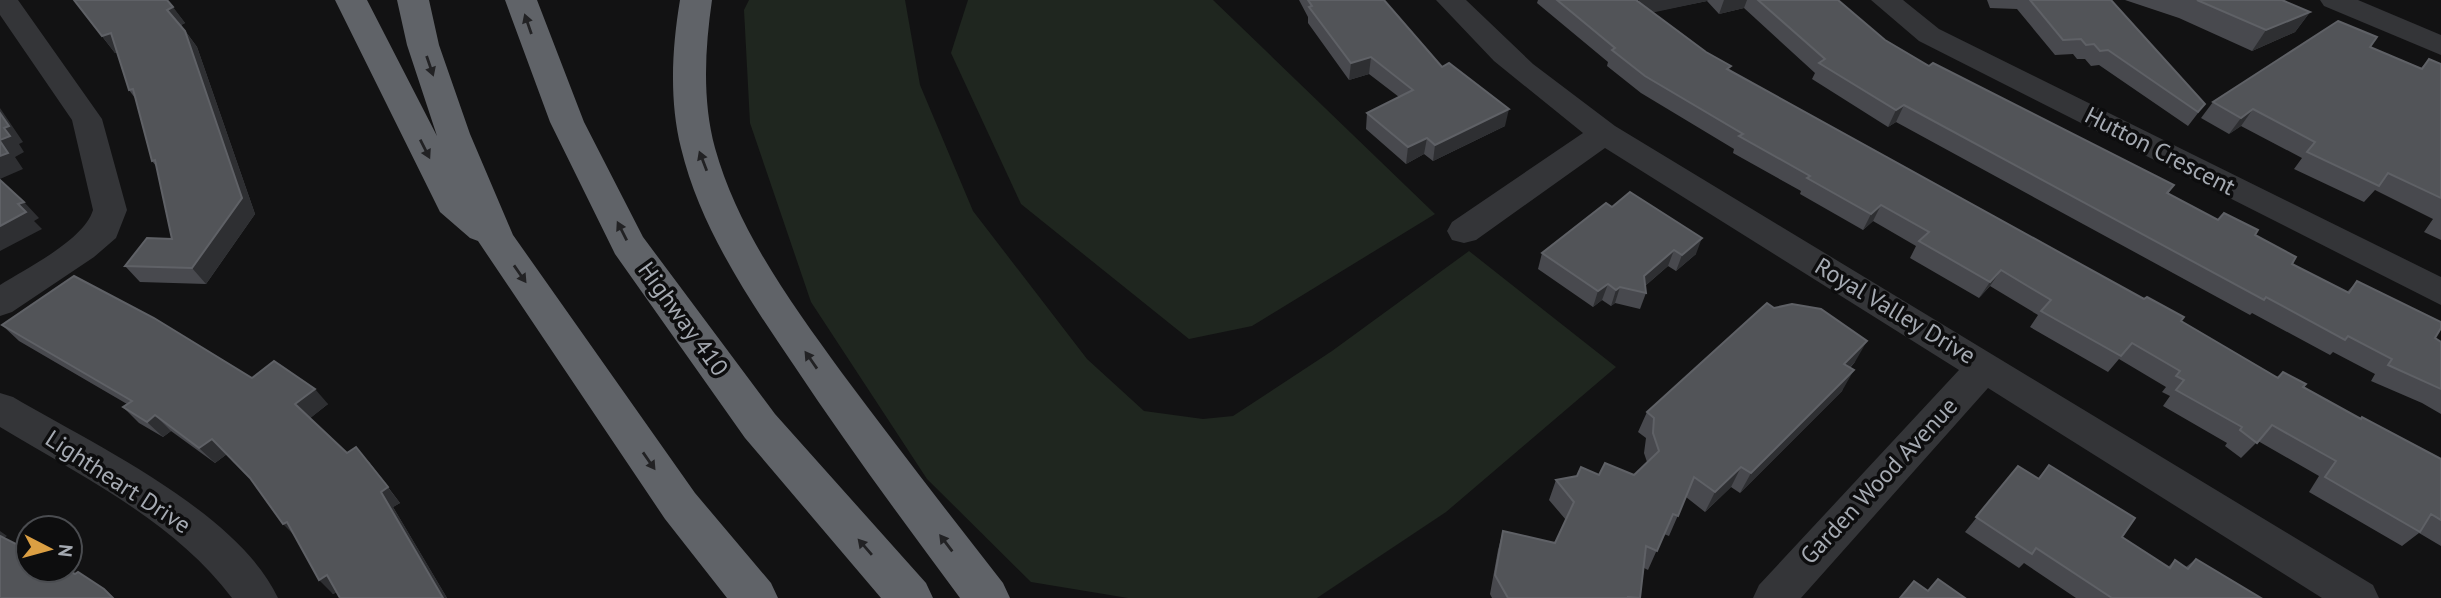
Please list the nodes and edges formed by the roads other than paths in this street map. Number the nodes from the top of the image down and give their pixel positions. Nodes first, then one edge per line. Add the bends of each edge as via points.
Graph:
1 (4, 0) edge
2 (351, 0) edge
3 (413, 0) edge
4 (521, 0) edge
5 (696, 0) edge
6 (1450, 0) edge
7 (1885, 0) edge
8 (2334, 0) edge
9 (2441, 46) edge
10 (1604, 133) junction
11 (1464, 230) dead end
12 (496, 240) junction
13 (2441, 292) edge
14 (0, 303) edge
15 (1986, 366) junction
16 (0, 408) edge
17 (257, 598) edge
18 (755, 598) edge
19 (910, 598) edge
20 (987, 598) edge
21 (1774, 598) edge
22 (2358, 598) edge

1 - 14 street via 87,119 110,210 104,229 82,248
2 -> 12 highway via 453,203
3 -> 12 highway via 453,134
19 -> 4 highway, Highway 410 via 760,426 628,244 567,122
20 -> 5 highway via 763,290 729,225 698,147 690,83
6 - 10 street, Royal Valley Drive via 1494,48
7 - 13 street, Hutton Crescent via 1929,35
8 - 9 street
10 - 11 street
10 - 15 street, Royal Valley Drive
12 -> 18 highway via 680,506
15 - 21 street, Garden Wood Avenue
15 - 22 street, Royal Valley Drive
16 - 17 street, Lightheart Drive via 157,502 226,558

